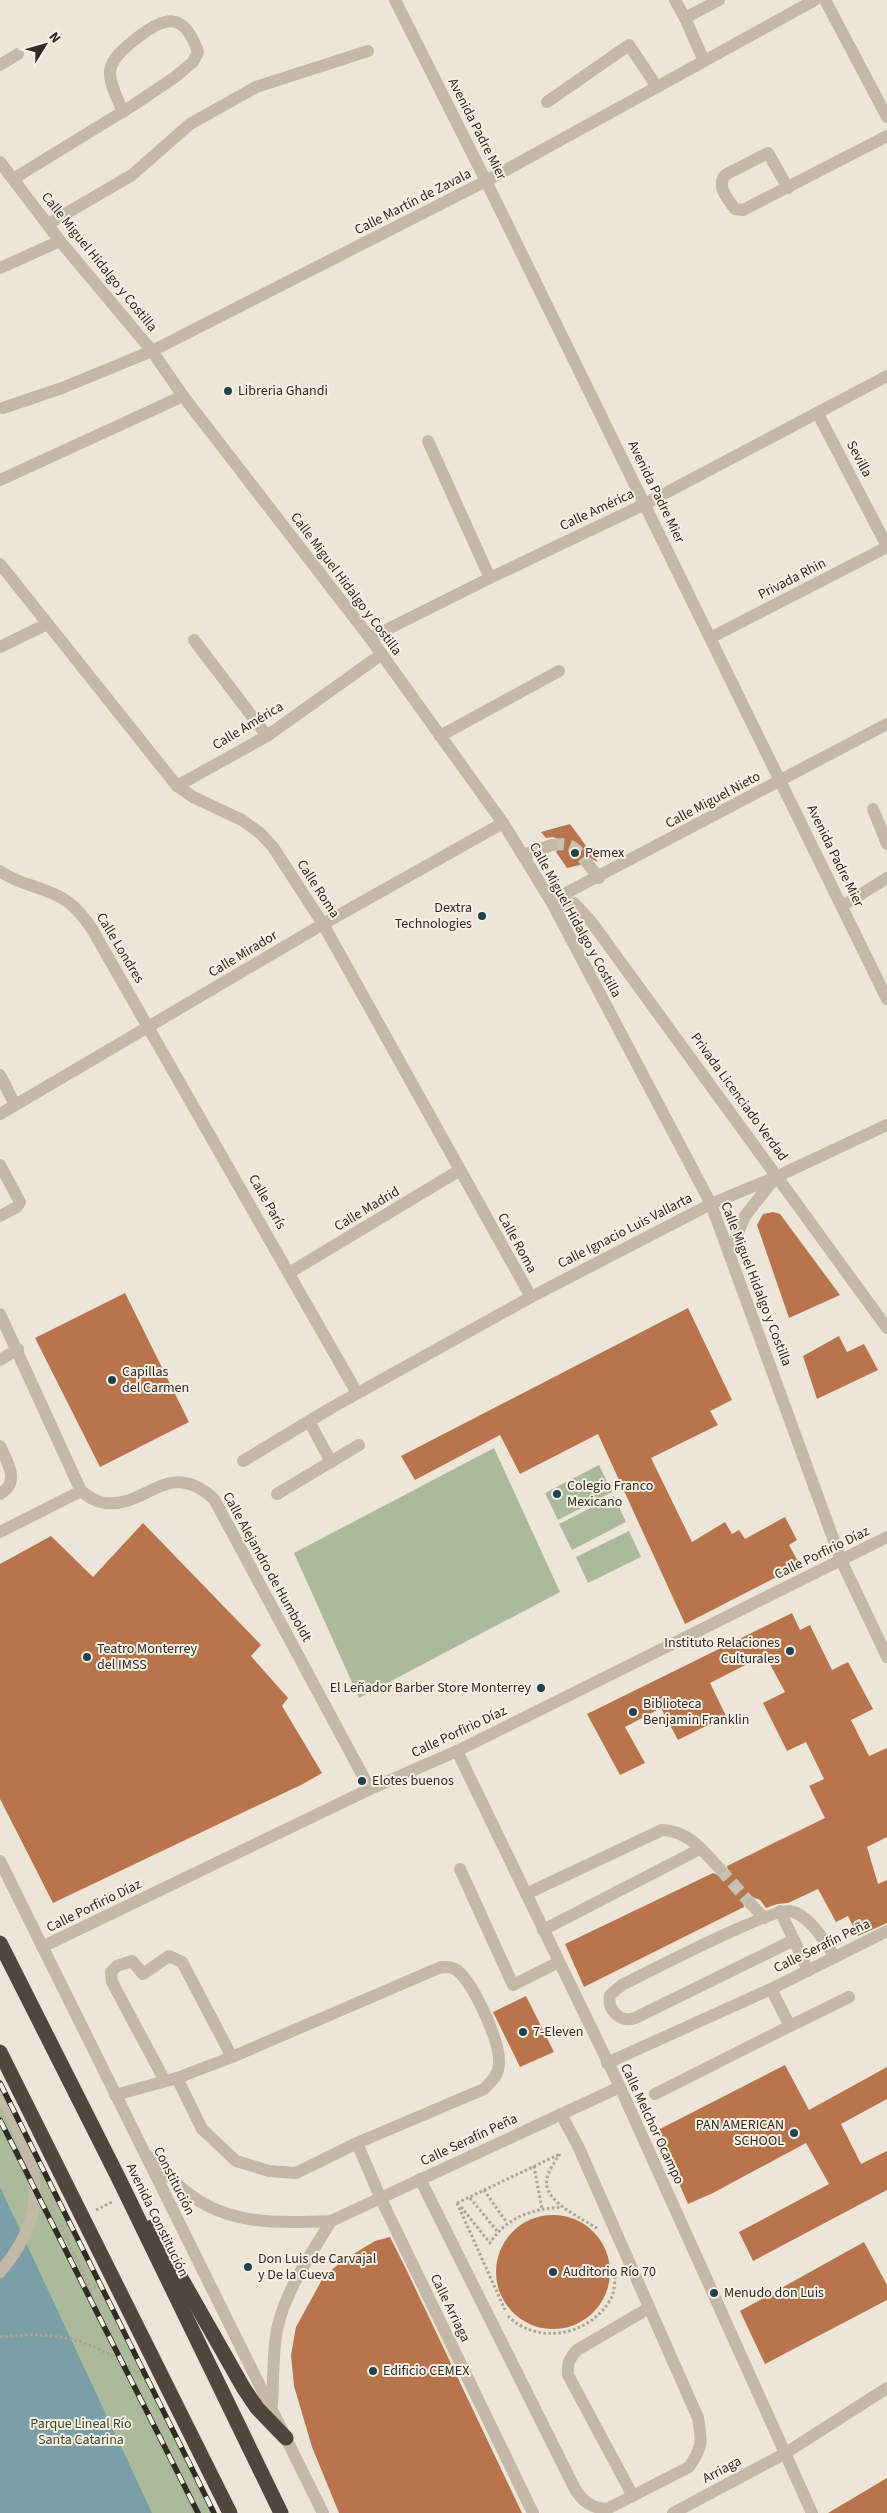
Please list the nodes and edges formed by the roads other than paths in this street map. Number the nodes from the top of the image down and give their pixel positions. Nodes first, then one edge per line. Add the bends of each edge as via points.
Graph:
1 (395, 0) edge
2 (675, 0) edge
3 (719, 0) edge
4 (815, 0) edge
5 (825, 0) edge
6 (685, 18) junction
7 (368, 51) dead end
8 (18, 54) dead end
9 (704, 61) junction
10 (0, 65) edge
11 (657, 87) junction
12 (547, 102) dead end
13 (123, 112) junction
14 (887, 117) edge
15 (887, 136) edge
16 (0, 162) edge
17 (13, 178) junction
18 (486, 181) junction
19 (788, 188) junction
20 (48, 224) junction
21 (60, 241) junction
22 (0, 268) edge
23 (152, 351) junction
24 (887, 376) edge
25 (183, 396) junction
26 (3, 408) dead end
27 (818, 414) junction
28 (428, 441) dead end
29 (0, 480) edge
30 (645, 504) junction
31 (887, 547) edge
32 (0, 564) edge
33 (490, 578) junction
34 (47, 624) junction
35 (370, 638) junction
36 (710, 638) junction
37 (194, 640) dead end
38 (0, 647) edge
39 (382, 654) junction
40 (559, 670) dead end
41 (887, 724) edge
42 (267, 736) junction
43 (440, 736) junction
44 (782, 780) junction
45 (177, 786) junction
46 (873, 809) dead end
47 (503, 823) junction
48 (887, 844) edge
49 (552, 846) tunnel mouth
50 (523, 855) junction
51 (588, 864) tunnel mouth
52 (0, 871) edge
53 (599, 878) junction
54 (887, 878) edge
55 (552, 903) junction
56 (842, 906) junction
57 (323, 924) junction
58 (887, 999) edge
59 (149, 1026) junction
60 (0, 1075) edge
61 (15, 1105) junction
62 (0, 1114) edge
63 (887, 1125) edge
64 (0, 1165) edge
65 (460, 1170) junction
66 (778, 1176) junction
67 (711, 1204) junction
68 (0, 1216) edge
69 (729, 1254) junction
70 (290, 1273) junction
71 (530, 1297) junction
72 (0, 1314) edge
73 (887, 1328) edge
74 (18, 1349) junction
75 (0, 1360) edge
76 (357, 1393) junction
77 (309, 1421) junction
78 (359, 1445) dead end
79 (1, 1451) edge
80 (243, 1461) dead end
81 (331, 1462) junction
82 (81, 1491) junction
83 (0, 1494) edge
84 (277, 1494) dead end
85 (0, 1532) edge
86 (887, 1538) edge
87 (841, 1560) junction
88 (887, 1657) edge
89 (457, 1751) junction
90 (370, 1789) junction
91 (700, 1849) junction
92 (0, 1861) edge
93 (720, 1869) tunnel mouth
94 (460, 1870) dead end
95 (526, 1894) junction
96 (751, 1904) tunnel mouth
97 (780, 1911) junction
98 (764, 1918) junction
99 (543, 1930) junction
100 (887, 1931) edge
101 (794, 1940) junction
102 (0, 1943) edge
103 (42, 1948) junction
104 (835, 1957) junction
105 (559, 1962) junction
106 (808, 1971) junction
107 (770, 1988) junction
108 (848, 1997) dead end
109 (790, 2026) junction
110 (0, 2052) edge
111 (232, 2057) junction
112 (607, 2063) junction
113 (171, 2080) junction
114 (620, 2087) junction
115 (0, 2092) edge
116 (655, 2094) dead end
117 (115, 2096) junction
118 (561, 2114) junction
119 (357, 2143) junction
120 (142, 2150) junction
121 (118, 2177) junction
122 (420, 2179) junction
123 (380, 2197) junction
124 (331, 2221) junction
125 (0, 2272) edge
126 (649, 2308) junction
127 (887, 2388) edge
128 (272, 2408) junction
129 (286, 2438) junction
130 (784, 2454) junction
131 (632, 2496) junction
132 (230, 2513) edge
133 (282, 2513) edge
134 (323, 2513) edge
135 (533, 2513) edge
136 (673, 2513) edge
137 (812, 2513) edge

1 - 18 street, Avenida Padre Mier
2 - 6 street
3 - 6 street
4 - 9 street, Calle Martín de Zavala
5 - 14 street
6 - 9 street
7 - 20 street via 248,92 190,124 132,175
8 - 10 street
9 - 11 street, Calle Martín de Zavala
11 - 12 street via 629,45
11 - 18 street, Calle Martín de Zavala
13 - 13 street via 193,62 198,52 194,41 174,21 152,26 114,60 110,70 113,89
13 - 17 street
15 - 19 street
16 - 17 street, Calle Miguel Hidalgo y Costilla
17 - 20 street, Calle Miguel Hidalgo y Costilla
18 - 23 street, Calle Martín de Zavala
18 - 30 street, Avenida Padre Mier
19 - 19 street via 768,153 724,175 721,180 721,187 739,211
20 - 21 street, Calle Miguel Hidalgo y Costilla
21 - 22 street
21 - 23 street, Calle Miguel Hidalgo y Costilla
23 - 25 street, Calle Miguel Hidalgo y Costilla
23 - 26 street, Calle Martín de Zavala
24 - 27 street, Calle América
25 - 29 street
25 - 35 street, Calle Miguel Hidalgo y Costilla
27 - 30 street, Calle América
27 - 31 street, Sevilla
28 - 33 street
30 - 33 street, Calle América
30 - 36 street, Avenida Padre Mier
31 - 36 street, Privada Rhin
32 - 34 street, Calle Roma
33 - 35 street, Calle América
34 - 38 street
34 - 45 street, Calle Roma
35 - 39 street, Calle Miguel Hidalgo y Costilla
36 - 44 street, Avenida Padre Mier
37 - 42 street
39 - 42 street, Calle América
39 - 43 street, Calle Miguel Hidalgo y Costilla
40 - 43 street
41 - 44 street, Calle Miguel Nieto
42 - 45 street, Calle América
43 - 47 street, Calle Miguel Hidalgo y Costilla
44 - 53 street, Calle Miguel Nieto
44 - 56 street, Avenida Padre Mier
45 - 57 street, Calle Roma via 260,833 273,847
46 - 48 street
47 - 50 street, Calle Miguel Hidalgo y Costilla
47 - 57 street, Calle Mirador
49 - 50 street
50 - 55 street, Calle Miguel Hidalgo y Costilla
51 - 53 street
52 - 59 street, Calle Londres via 15,881 59,896 82,915
53 - 55 street, Calle Miguel Nieto
54 - 56 street
55 - 66 street, Privada Licenciado Verdad via 574,903 590,920
55 - 67 street, Calle Miguel Hidalgo y Costilla
56 - 58 street, Avenida Padre Mier
57 - 59 street, Calle Mirador
57 - 65 street, Calle Roma
59 - 61 street, Calle Mirador
59 - 70 street, Calle París
60 - 61 street
61 - 62 street, Calle Mirador
63 - 66 street, Calle Ignacio Luis Vallarta
64 - 68 street via 20,1202
65 - 70 street, Calle Madrid
65 - 71 street, Calle Roma
66 - 67 street, Calle Ignacio Luis Vallarta
66 - 69 street via 745,1216
66 - 73 street, Privada Licenciado Verdad
67 - 69 street, Calle Miguel Hidalgo y Costilla
67 - 71 street, Calle Ignacio Luis Vallarta
69 - 87 street, Calle Miguel Hidalgo y Costilla
70 - 76 street, Calle París
71 - 76 street, Calle Ignacio Luis Vallarta
72 - 74 street
74 - 75 street
74 - 82 street
76 - 77 street, Calle Ignacio Luis Vallarta
77 - 80 street, Calle Ignacio Luis Vallarta
77 - 81 street
78 - 81 street
79 - 83 street via 12,1475 10,1486
81 - 84 street
82 - 85 street
82 - 90 street, Calle Alejandro de Humboldt via 94,1500 120,1502 169,1483 184,1482 201,1487 214,1499
86 - 87 street, Calle Porfirio Díaz
87 - 88 street, Calle Miguel Hidalgo y Costilla
87 - 89 street, Calle Porfirio Díaz
89 - 90 street, Calle Porfirio Díaz
89 - 95 street, Calle Melchor Ocampo
90 - 103 street, Calle Porfirio Díaz
91 - 93 street
91 - 95 street via 676,1830 662,1830
91 - 99 street
92 - 103 street, Constitución
94 - 105 street via 513,1985
95 - 99 street, Calle Melchor Ocampo
96 - 98 street
97 - 98 street
97 - 101 street
97 - 104 street via 790,1910 809,1923
98 - 101 street via 615,1989 609,2001 612,2009 624,2020 635,2018
99 - 105 street, Calle Melchor Ocampo
100 - 104 street, Calle Serafín Peña
101 - 106 street
102 - 121 highway, Avenida Constitución
103 - 117 street, Constitución
104 - 106 street, Calle Serafín Peña
105 - 112 street, Calle Melchor Ocampo
106 - 107 street, Calle Serafín Peña
107 - 109 street
107 - 112 street, Calle Serafín Peña
108 - 109 street
109 - 116 street
110 - 132 highway
111 - 113 street
111 - 113 street via 182,1962 169,1956 143,1974 132,1961 117,1966 111,1972 112,1982
111 - 119 street via 441,1967 451,1967 460,1973 493,2034 500,2062 496,2077 484,2089
112 - 114 street, Calle Melchor Ocampo
113 - 117 street
113 - 119 street via 202,2129 236,2161 269,2171 296,2173
114 - 118 street, Calle Serafín Peña
114 - 130 street, Calle Melchor Ocampo
115 - 125 street via 28,2150 36,2192 25,2232 12,2258
117 - 120 street, Constitución
118 - 122 street, Calle Serafín Peña
118 - 126 street
119 - 123 street, Calle Arriaga
120 - 124 street, Calle Serafín Peña via 189,2194 226,2214 273,2223
120 - 128 street, Constitución
121 - 129 highway via 160,2240 243,2387 257,2408
121 - 133 highway, Avenida Constitución
122 - 123 street, Calle Serafín Peña
122 - 131 street via 578,2494 597,2508 606,2508
123 - 124 street, Calle Serafín Peña
123 - 135 street, Calle Arriaga
124 - 128 street via 297,2278 284,2309 275,2342
126 - 131 street via 698,2418 702,2442 689,2467
126 - 131 street via 577,2350 569,2359 568,2366 568,2375
127 - 130 street, Arriaga
128 - 129 street, Constitución
129 - 134 street, Constitución
130 - 136 street, Arriaga
130 - 137 street, Calle Melchor Ocampo

